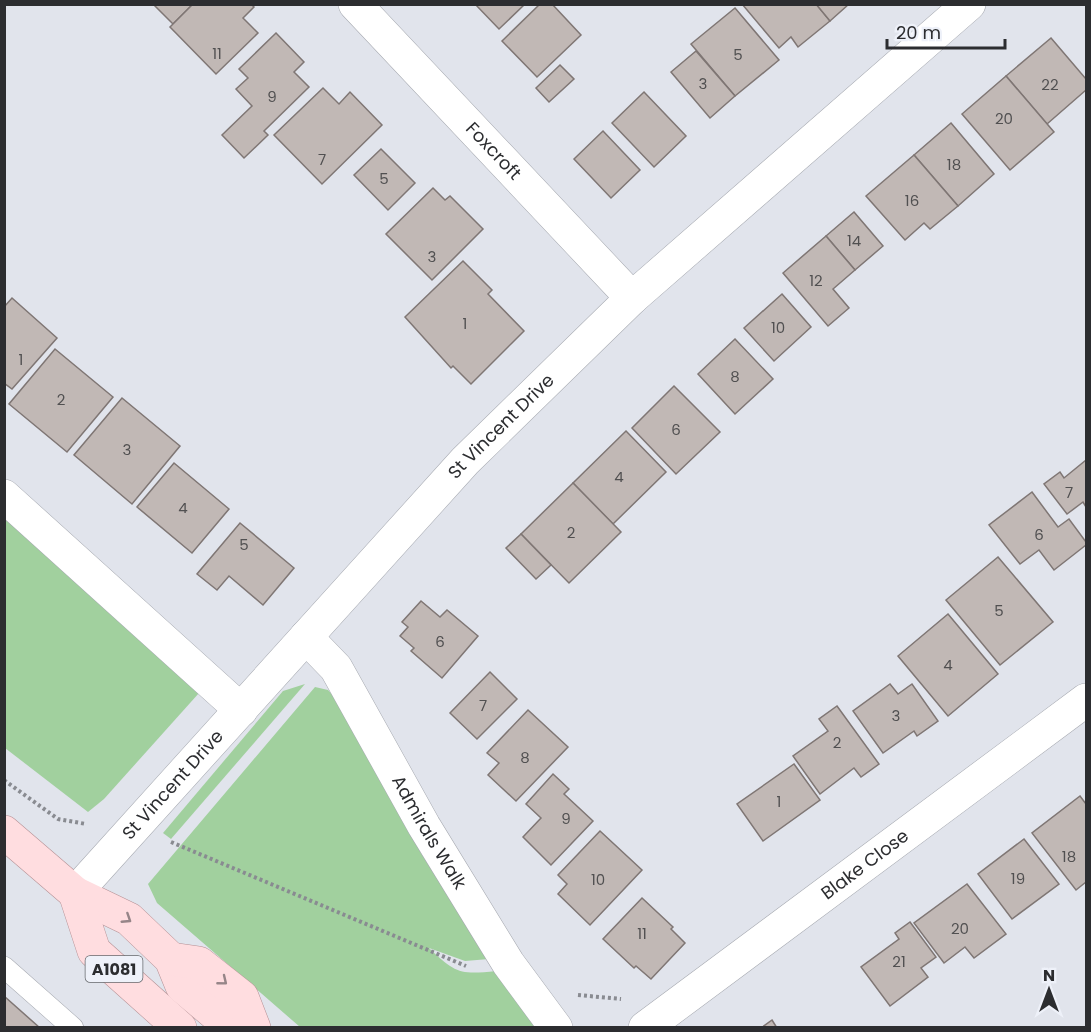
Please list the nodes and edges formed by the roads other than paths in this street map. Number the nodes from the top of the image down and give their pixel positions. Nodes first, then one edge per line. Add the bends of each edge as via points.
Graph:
1 (355, 4) edge
2 (969, 4) edge
3 (632, 298) junction
4 (4, 496) edge
5 (306, 637) junction
6 (1086, 700) edge
7 (241, 710) junction
8 (4, 832) edge
9 (75, 893) junction
10 (171, 958) junction
11 (4, 967) edge
12 (638, 1014) edge
13 (73, 1028) edge
14 (180, 1028) edge
15 (232, 1028) edge
16 (254, 1028) edge
17 (556, 1028) edge

1 - 3 street, Foxcroft
2 - 3 street, St Vincent Drive
3 - 5 street, St Vincent Drive via 465,460
4 - 7 street
5 - 7 street, St Vincent Drive
5 - 17 street, Admirals Walk via 336,669 423,826 508,963
6 - 12 street, Blake Close
7 - 9 street, St Vincent Drive
8 - 9 main road, A1081
9 -> 10 main road, A1081 via 129,919
9 - 14 main road, A1081 via 94,951
10 - 15 main road, A1081 via 182,986
10 -> 16 main road via 200,963 242,997
11 - 13 lane

